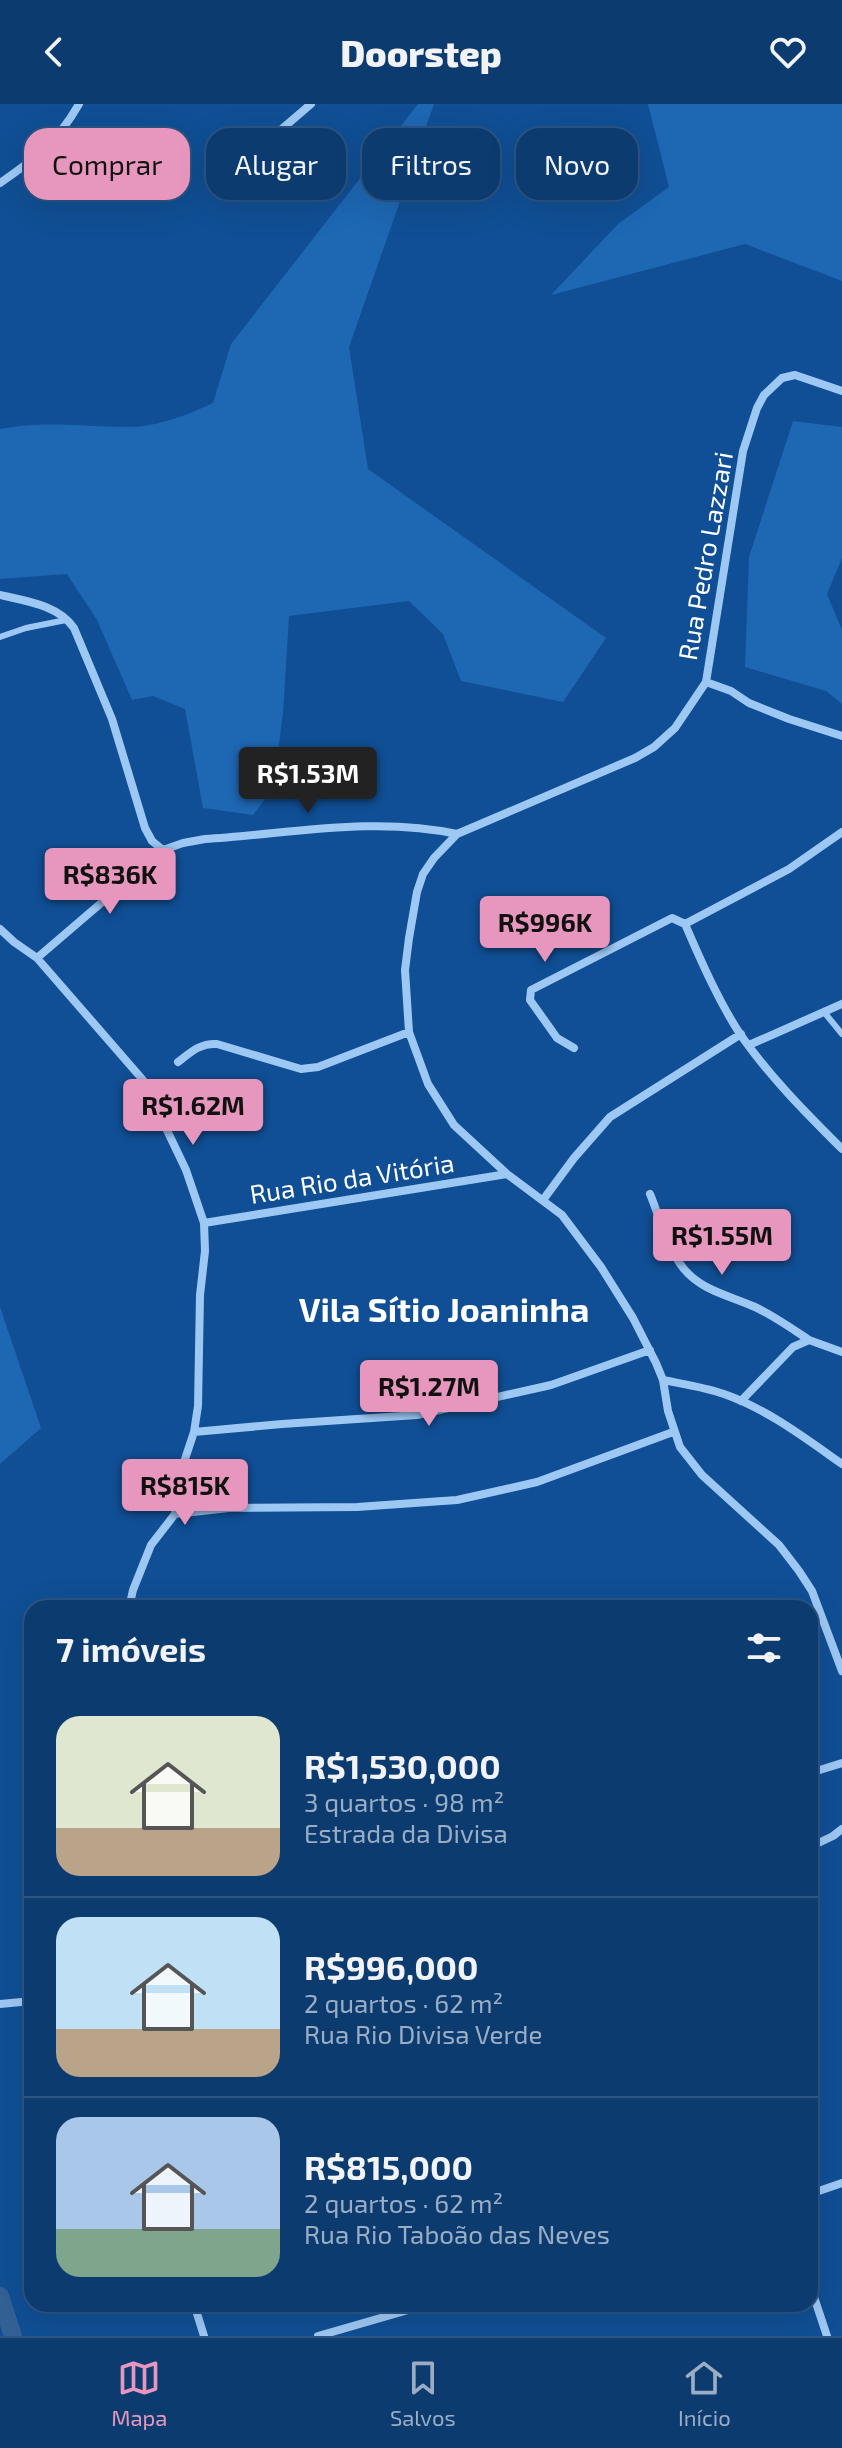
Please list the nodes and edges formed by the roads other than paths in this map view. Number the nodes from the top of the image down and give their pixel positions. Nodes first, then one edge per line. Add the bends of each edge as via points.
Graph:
1 (79, 104) edge
2 (311, 104) edge
3 (283, 128) edge
4 (0, 183) edge
5 (842, 391) edge
6 (0, 595) edge
7 (68, 619) junction
8 (0, 637) edge
9 (706, 682) junction
10 (842, 736) edge
11 (842, 832) edge
12 (457, 834) junction
13 (163, 850) junction
14 (685, 924) junction
15 (0, 929) edge
16 (37, 958) junction
17 (842, 1004) edge
18 (824, 1012) junction
19 (409, 1032) junction
20 (741, 1034) junction
21 (842, 1034) edge
22 (749, 1045) junction
23 (574, 1048) dead end
24 (178, 1062) dead end
25 (842, 1149) edge
26 (507, 1174) junction
27 (650, 1194) dead end
28 (543, 1200) junction
29 (204, 1223) junction
30 (809, 1340) junction
31 (650, 1350) junction
32 (842, 1352) edge
33 (663, 1380) junction
34 (741, 1401) junction
35 (194, 1432) junction
36 (673, 1432) junction
37 (842, 1464) edge
38 (175, 1514) junction
39 (131, 1600) edge
40 (815, 1600) edge
41 (818, 1607) edge
42 (842, 1671) edge
43 (842, 1763) edge
44 (818, 1770) edge
45 (842, 1829) edge
46 (818, 1843) edge
47 (24, 2002) edge
48 (0, 2004) edge
49 (842, 2183) edge
50 (818, 2191) edge
51 (818, 2309) edge
52 (196, 2312) edge
53 (401, 2312) edge
54 (204, 2336) edge
55 (318, 2336) edge
56 (827, 2336) edge

1 - 4 street via 48,148
2 - 3 street
5 - 9 street, Rua Pedro Lazzari via 795,375 774,384 757,408 743,451
6 - 7 street
7 - 8 lane
7 - 13 street via 112,719 145,828
9 - 10 street
9 - 12 street, Rua Pedro Lazzari via 675,728 654,747
11 - 14 street via 789,869
12 - 13 street via 360,827 205,839
12 - 19 street via 434,858 417,892 405,970
13 - 16 street
14 - 20 street
14 - 23 street via 672,918 531,990 530,1000 557,1038
15 - 16 street
16 - 29 street via 143,1080 186,1170
17 - 18 street
18 - 21 lane
18 - 22 street
19 - 24 street via 318,1067 301,1069 205,1043
19 - 26 street via 428,1084 454,1125
20 - 22 street
20 - 28 street via 610,1117
22 - 25 street via 789,1096
26 - 28 street
26 - 29 street, Rua Rio da Vitória
27 - 30 street via 684,1269 721,1295 754,1307
28 - 31 street via 582,1241
29 - 35 street
30 - 32 street
30 - 34 street via 785,1353
31 - 33 street
31 - 35 street via 551,1385 417,1415
33 - 34 street
33 - 36 street
34 - 37 street
35 - 38 street
36 - 38 street via 537,1482 457,1500
36 - 40 street via 694,1467 779,1545
38 - 39 street via 151,1545
41 - 42 street
43 - 44 street
45 - 46 street
47 - 48 street
49 - 50 street
51 - 56 street
52 - 54 street
53 - 55 street

